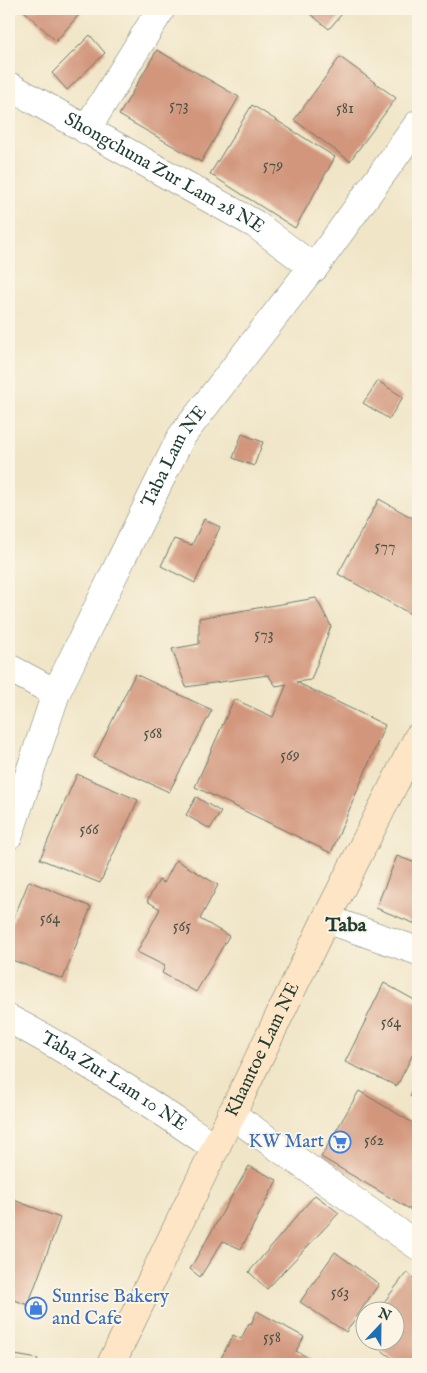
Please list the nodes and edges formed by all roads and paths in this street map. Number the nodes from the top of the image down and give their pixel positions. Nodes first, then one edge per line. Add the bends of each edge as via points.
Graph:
1 (161, 9) edge
2 (9, 86) edge
3 (418, 124) edge
4 (86, 130) junction
5 (314, 268) junction
6 (9, 668) edge
7 (56, 693) junction
8 (418, 737) edge
9 (9, 835) edge
10 (326, 919) junction
11 (418, 952) edge
12 (9, 1019) edge
13 (231, 1114) junction
14 (216, 1148) junction
15 (418, 1246) edge
16 (111, 1364) edge

1 - 4 street
2 - 4 street, Shongchuna Zur Lam 28 NE
3 - 5 street, Taba Lam NE
4 - 5 street, Shongchuna Zur Lam 28 NE via 255,224
5 - 7 street, Taba Lam NE via 181,437
6 - 7 street
7 - 9 street, Taba Lam NE
8 - 10 main road, Khamtoe Lam NE
10 - 11 street
10 - 13 main road, Khamtoe Lam NE
12 - 14 street, Taba Zur Lam 10 NE via 42,1036
13 - 14 main road, Khamtoe Lam NE
13 - 15 street
14 - 16 main road, Khamtoe Lam NE

